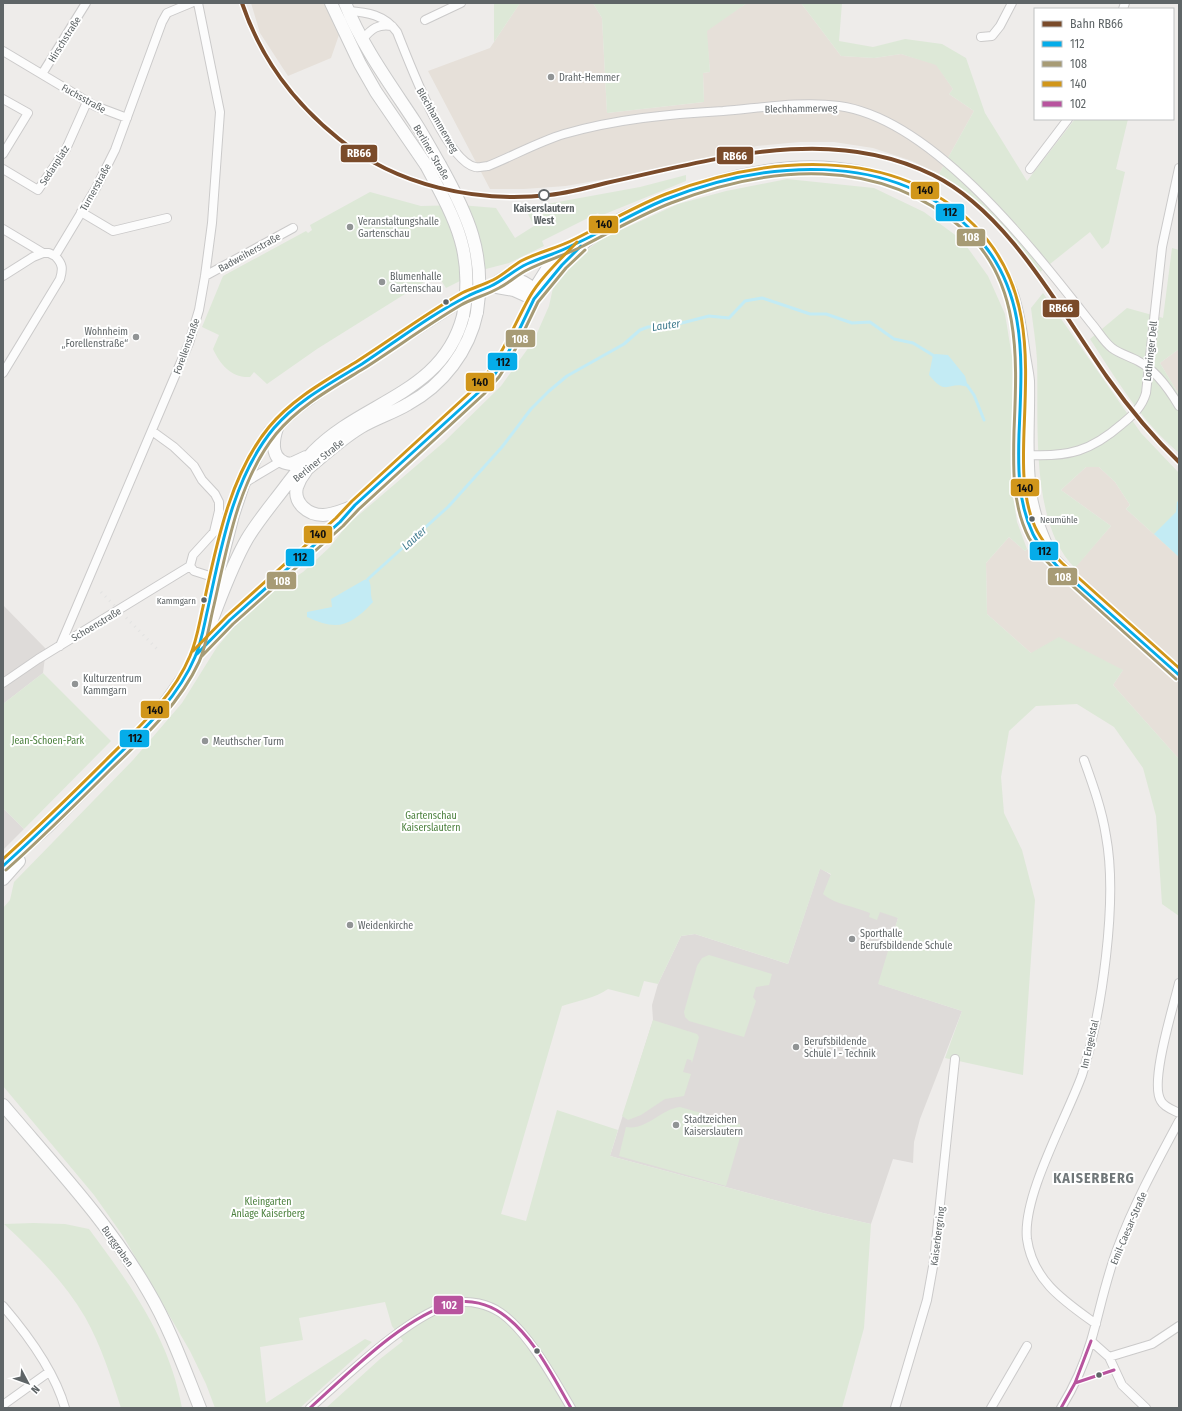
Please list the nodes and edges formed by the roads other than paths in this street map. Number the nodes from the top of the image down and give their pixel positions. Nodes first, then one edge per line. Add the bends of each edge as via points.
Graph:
1 (86, 3) edge
2 (191, 3) edge
3 (198, 3) edge
4 (332, 3) edge
5 (461, 3) edge
6 (1012, 3) edge
7 (347, 7) edge
8 (425, 20) dead end
9 (392, 26) junction
10 (981, 37) dead end
11 (363, 39) junction
12 (3, 51) edge
13 (42, 74) junction
14 (3, 99) edge
15 (87, 102) junction
16 (127, 118) junction
17 (1067, 120) edge
18 (3, 154) edge
19 (1179, 168) edge
20 (3, 169) edge
21 (1030, 169) dead end
22 (81, 212) junction
23 (167, 218) dead end
24 (293, 228) dead end
25 (3, 229) edge
26 (598, 232) junction
27 (568, 248) junction
28 (43, 253) junction
29 (55, 256) junction
30 (3, 276) edge
31 (205, 276) junction
32 (496, 283) junction
33 (534, 295) junction
34 (1023, 348) junction
35 (1148, 368) junction
36 (3, 373) edge
37 (1179, 406) edge
38 (279, 423) junction
39 (152, 432) junction
40 (312, 453) junction
41 (1028, 455) junction
42 (281, 461) junction
43 (308, 468) junction
44 (1019, 469) junction
45 (243, 484) junction
46 (286, 486) junction
47 (355, 505) junction
48 (1052, 558) junction
49 (190, 566) junction
50 (216, 578) junction
51 (60, 646) junction
52 (198, 651) junction
53 (1179, 675) edge
54 (3, 683) edge
55 (1084, 760) dead end
56 (47, 827) junction
57 (3, 866) edge
58 (3, 879) edge
59 (1179, 983) edge
60 (955, 1059) dead end
61 (3, 1105) edge
62 (1179, 1113) edge
63 (1179, 1121) edge
64 (3, 1306) edge
65 (1096, 1324) junction
66 (1179, 1326) edge
67 (1091, 1341) junction
68 (1027, 1346) dead end
69 (1109, 1357) junction
70 (49, 1372) junction
71 (3, 1405) edge
72 (65, 1408) edge
73 (200, 1408) edge
74 (310, 1408) edge
75 (571, 1408) edge
76 (895, 1408) edge
77 (991, 1408) edge
78 (1061, 1408) edge
79 (1146, 1408) edge

1 - 13 street, Hirschstraße
2 - 16 street, Turnerstraße via 172,10 164,17
3 - 31 street, Forellenstraße via 220,112 212,223
4 - 40 main road, Berliner Straße, bridge via 356,57 376,92 426,165 450,212 463,244 467,276 463,316 453,342 427,376 359,417
5 - 8 street
6 - 10 street via 992,36
7 - 9 street via 383,18
7 - 11 main road, Berliner Straße
9 - 11 street via 374,28
9 - 35 street, Blechhammerweg via 397,32 416,80 456,152 475,167 488,166 562,135 615,121 668,114 838,106 861,111 892,125 958,173 1049,269 1111,347
11 - 43 main road, Berliner Straße, bridge via 388,84 416,123 464,210 476,244 480,269 477,312 465,347 434,386 410,404 354,431
12 - 13 street
13 - 15 street, Fuchsstraße
14 - 18 street via 28,113
15 - 16 street, Fuchsstraße
15 - 20 street, Sedanplatz via 66,148 38,190
16 - 22 street, Turnerstraße via 110,161
17 - 21 street
19 - 35 street, Lothringer Dell via 1162,247
22 - 23 street via 113,231
22 - 29 street, Turnerstraße
24 - 31 street, Badweiherstraße
25 - 28 street
26 - 27 main road
26 - 33 main road via 570,256
26 - 34 main road via 636,212 681,194 756,173 789,168 817,168 879,176 938,202 980,238 998,264 1010,290 1019,321
27 - 32 main road via 544,256
27 - 33 main road via 549,266
28 - 29 street
28 - 30 street
29 - 36 street via 61,262 63,270 60,280
31 - 39 street, Forellenstraße via 195,326
32 - 33 main road via 518,279
32 - 38 main road via 464,298 331,383
33 - 47 main road via 507,356 487,384
34 - 41 main road via 1028,379
34 - 44 main road
35 - 37 street, Blechhammerweg via 1163,383
35 - 41 street, Lothringer Dell via 1146,393 1140,408 1110,435 1093,446 1069,454
38 - 42 main road via 273,443 274,452
38 - 45 main road via 261,446
39 - 49 street via 174,447 194,466 219,502 214,532 194,555
39 - 51 street, Forellenstraße
40 - 42 main road via 297,463 285,464
40 - 46 main road, Berliner Straße
41 - 44 main road
41 - 48 main road via 1033,508
42 - 45 street
43 - 46 main road, Berliner Straße
43 - 47 main road via 296,491 297,499 305,509 315,514 327,515
44 - 48 main road via 1022,500 1030,526 1040,546
45 - 50 main road
46 - 52 main road, Berliner Straße via 260,519 239,554
47 - 52 main road via 340,522
48 - 53 main road
49 - 50 street via 194,571
49 - 51 street, Schoenstraße
50 - 52 main road
51 - 54 street, Schoenstraße
52 - 56 main road via 156,716
55 - 65 street, Im Engelstal via 1100,805 1108,853 1109,905 1102,978 1082,1075 1035,1191 1028,1218 1027,1238 1038,1274 1054,1292
56 - 57 main road
56 - 58 main road
59 - 62 street via 1157,1076 1161,1102
60 - 76 street, Kaiserbergring via 934,1261 927,1300
61 - 73 main road, Burggraben via 113,1237 148,1291 171,1334
63 - 65 street, Emil-Caesar-Straße via 1118,1246
64 - 70 street via 34,1344
65 - 67 street, Emil-Caesar-Straße
66 - 69 street via 1152,1344
67 - 69 street
67 - 78 street, Emil-Caesar-Straße
68 - 77 street
69 - 79 street via 1122,1385
70 - 71 street
70 - 72 street
74 - 75 street via 376,1351 415,1322 435,1310 454,1303 472,1301 500,1313 516,1327

